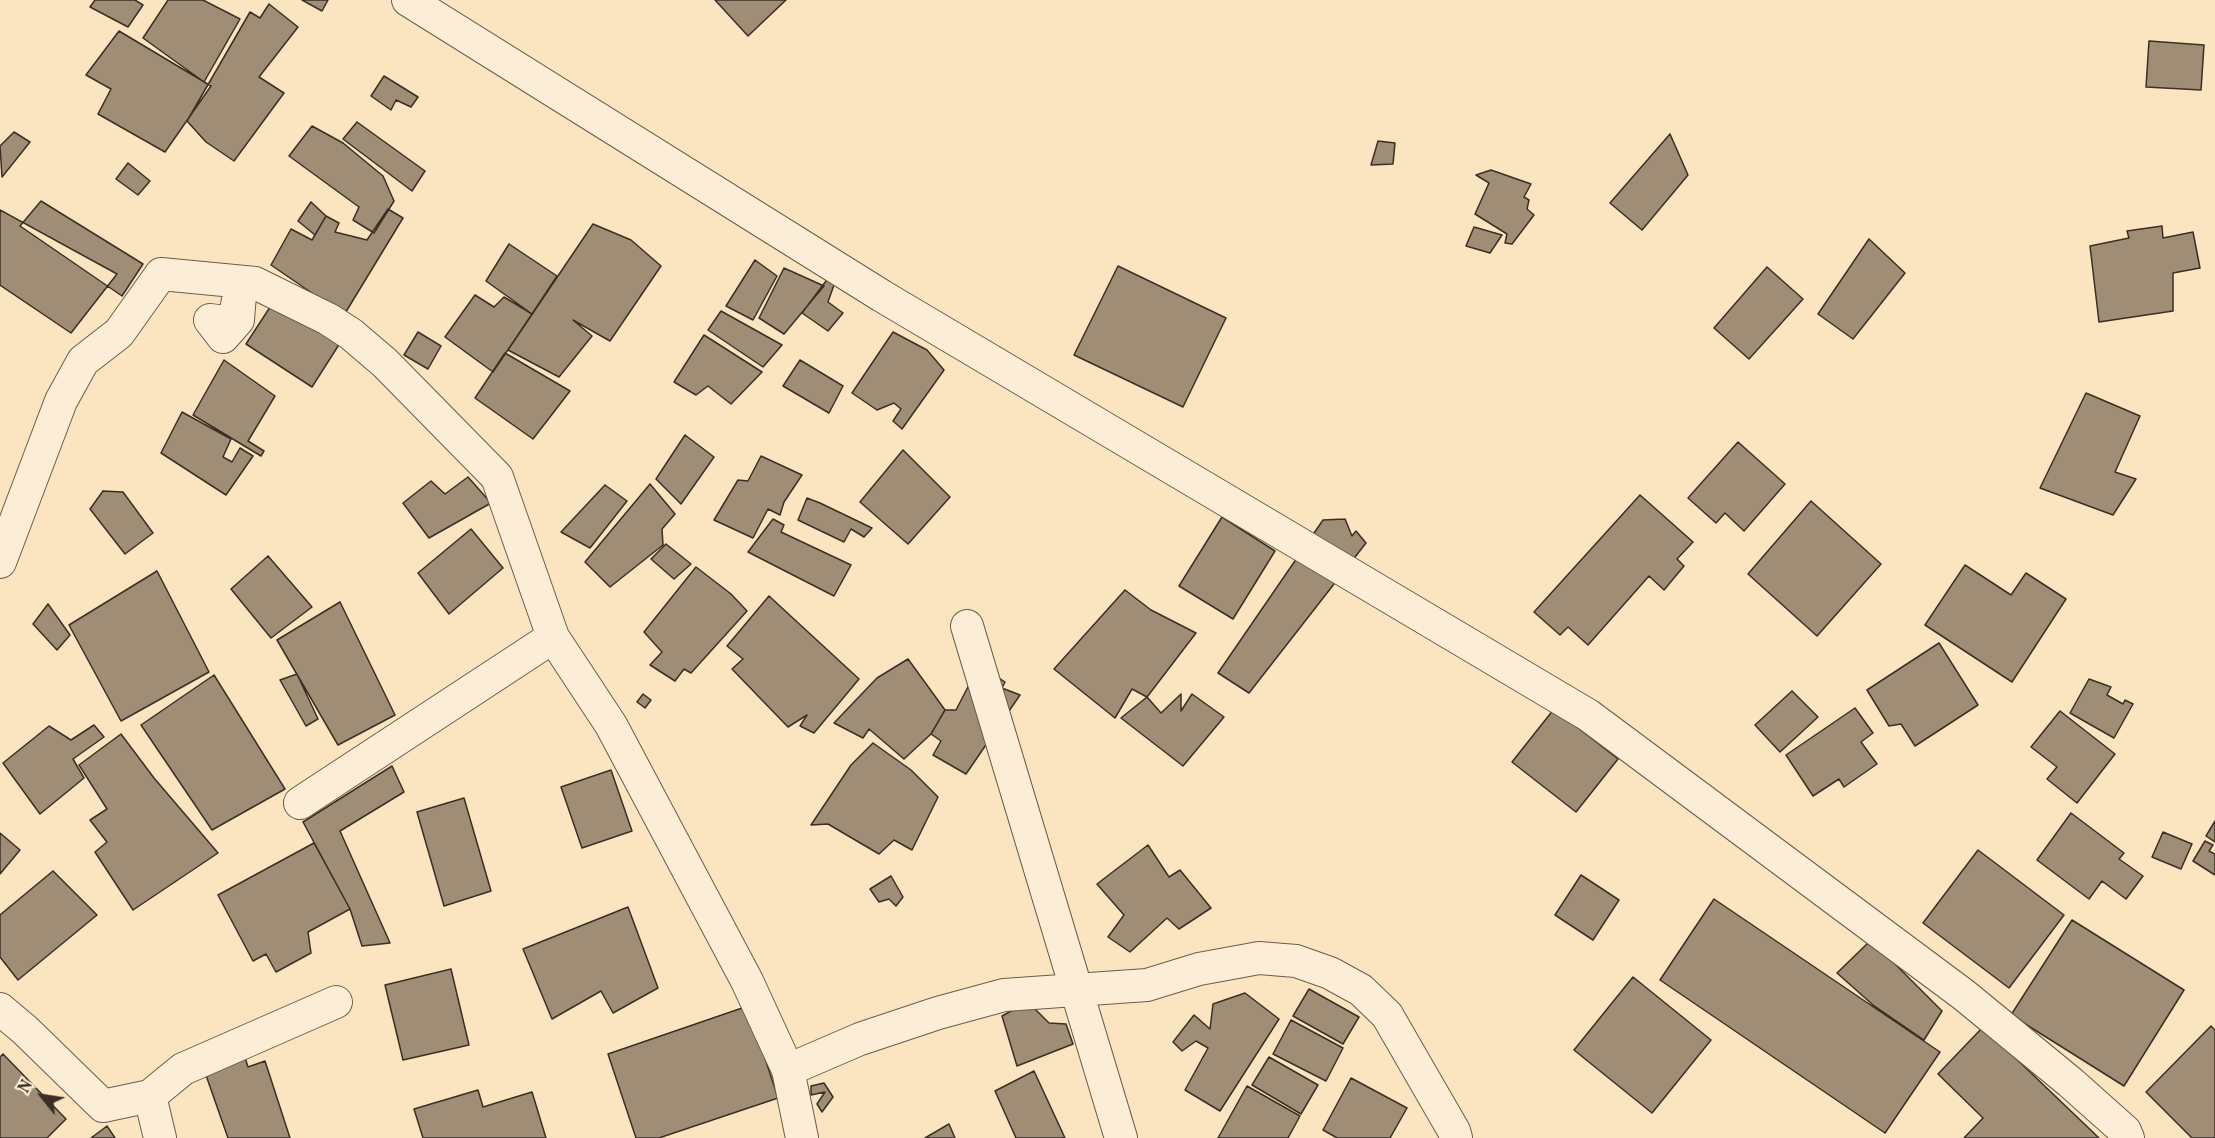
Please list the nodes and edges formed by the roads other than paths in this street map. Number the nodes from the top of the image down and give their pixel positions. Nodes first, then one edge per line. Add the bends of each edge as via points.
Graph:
1 (408, 0) edge
2 (0, 562) edge
3 (967, 626) dead end
4 (554, 637) junction
5 (300, 803) dead end
6 (1078, 990) junction
7 (336, 1002) dead end
8 (0, 1009) edge
9 (788, 1070) junction
10 (150, 1096) junction
11 (1460, 1136) edge
12 (160, 1138) edge
13 (802, 1138) edge
14 (1121, 1138) edge
15 (2128, 1138) edge

1 - 15 street via 882,296 1588,715 1964,995 2070,1082
2 - 4 street via 60,400 83,362 119,333 161,274 255,283 351,334 386,363 497,477
3 - 6 street
4 - 5 street
4 - 9 street via 611,725 723,933
6 - 9 street via 1004,995 938,1013 860,1039
6 - 11 street via 1147,985 1199,969 1259,958 1296,961 1330,973 1361,990 1387,1014
6 - 14 street
7 - 10 street via 183,1069
8 - 10 street via 103,1106
9 - 13 street
10 - 12 street

